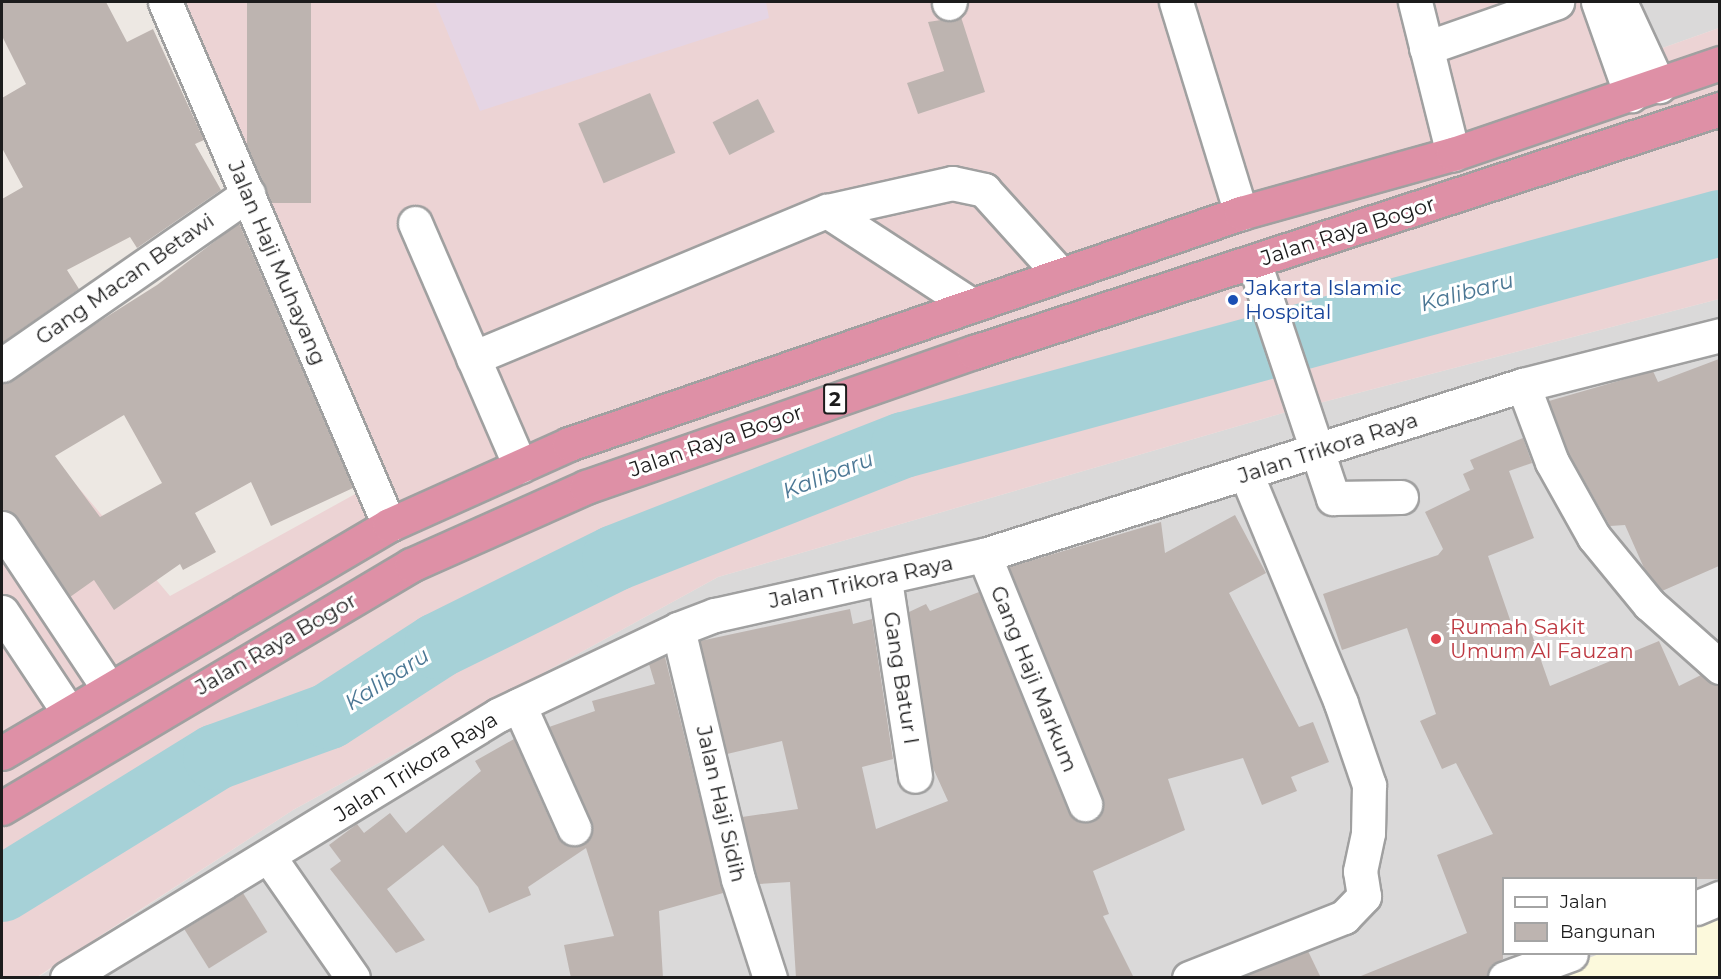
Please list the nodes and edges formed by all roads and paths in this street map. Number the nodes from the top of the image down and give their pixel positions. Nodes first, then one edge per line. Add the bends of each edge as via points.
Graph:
1 (165, 2) edge
2 (1176, 2) edge
3 (1415, 2) edge
4 (1557, 2) edge
5 (1599, 2) edge
6 (1620, 2) edge
7 (1426, 48) junction
8 (1719, 63) edge
9 (1645, 90) junction
10 (1719, 109) edge
11 (1453, 154) junction
12 (248, 194) junction
13 (827, 211) junction
14 (1240, 213) junction
15 (415, 223) dead end
16 (1254, 262) junction
17 (1060, 274) junction
18 (971, 305) junction
19 (1719, 335) edge
20 (473, 358) junction
21 (2, 365) edge
22 (1523, 385) junction
23 (1318, 451) junction
24 (520, 466) junction
25 (1246, 474) junction
26 (1401, 497) dead end
27 (538, 508) junction
28 (389, 525) junction
29 (2, 528) edge
30 (984, 555) junction
31 (885, 580) junction
32 (2, 612) edge
33 (678, 629) junction
34 (1719, 667) edge
35 (109, 689) junction
36 (519, 705) junction
37 (69, 713) junction
38 (2, 753) edge
39 (915, 776) dead end
40 (1085, 804) dead end
41 (2, 808) edge
42 (574, 828) dead end
43 (269, 857) junction
44 (1719, 898) edge
45 (1697, 907) edge
46 (1568, 955) edge
47 (103, 968) edge
48 (67, 978) edge
49 (353, 978) edge
50 (770, 978) edge
51 (1189, 978) edge
52 (1505, 978) edge

1 - 12 street, Jalan Haji Muhayang
2 - 14 street
3 - 7 street
4 - 7 street
5 - 9 street
6 - 9 street
7 - 11 street
8 - 9 highway, Jalan Raya Bogor / 2
9 - 11 highway, Jalan Raya Bogor / 2
10 - 16 highway, Jalan Raya Bogor / 2
11 - 14 highway, Jalan Raya Bogor / 2
12 - 21 street, Gang Macan Betawi
12 - 28 street, Jalan Haji Muhayang
13 - 17 street via 970,183 984,190
13 - 18 street
13 - 20 street
14 - 17 highway, Jalan Raya Bogor / 2
15 - 20 street
16 - 23 street
16 - 27 highway, Jalan Raya Bogor / 2 via 719,438
17 - 18 highway, Jalan Raya Bogor / 2
18 - 24 highway, Jalan Raya Bogor / 2 via 703,395
19 - 22 street, Jalan Trikora Raya
20 - 24 street
22 - 23 street, Jalan Trikora Raya
22 - 34 street via 1552,462 1594,537 1649,604
23 - 25 street, Jalan Trikora Raya
23 - 26 street via 1337,501
24 - 27 highway
24 - 28 highway, Jalan Raya Bogor / 2
25 - 30 street, Jalan Trikora Raya
25 - 51 street via 1341,703 1369,785 1368,833 1360,871 1364,896 1344,917
27 - 41 highway, Jalan Raya Bogor / 2 via 411,566
28 - 35 highway, Jalan Raya Bogor / 2
29 - 35 street
30 - 31 street, Jalan Trikora Raya
30 - 40 street, Gang Haji Markum
31 - 33 street, Jalan Trikora Raya via 758,605
31 - 39 street, Gang Batur I
32 - 37 street
33 - 36 street, Jalan Trikora Raya
33 - 50 street, Jalan Haji Sidih via 738,879
35 - 37 highway, Jalan Raya Bogor / 2
36 - 42 street
36 - 43 street, Jalan Trikora Raya
37 - 38 highway, Jalan Raya Bogor / 2
43 - 47 street, Jalan Trikora Raya
43 - 49 street
44 - 45 street
46 - 52 street
47 - 48 street, Jalan Trikora Raya

